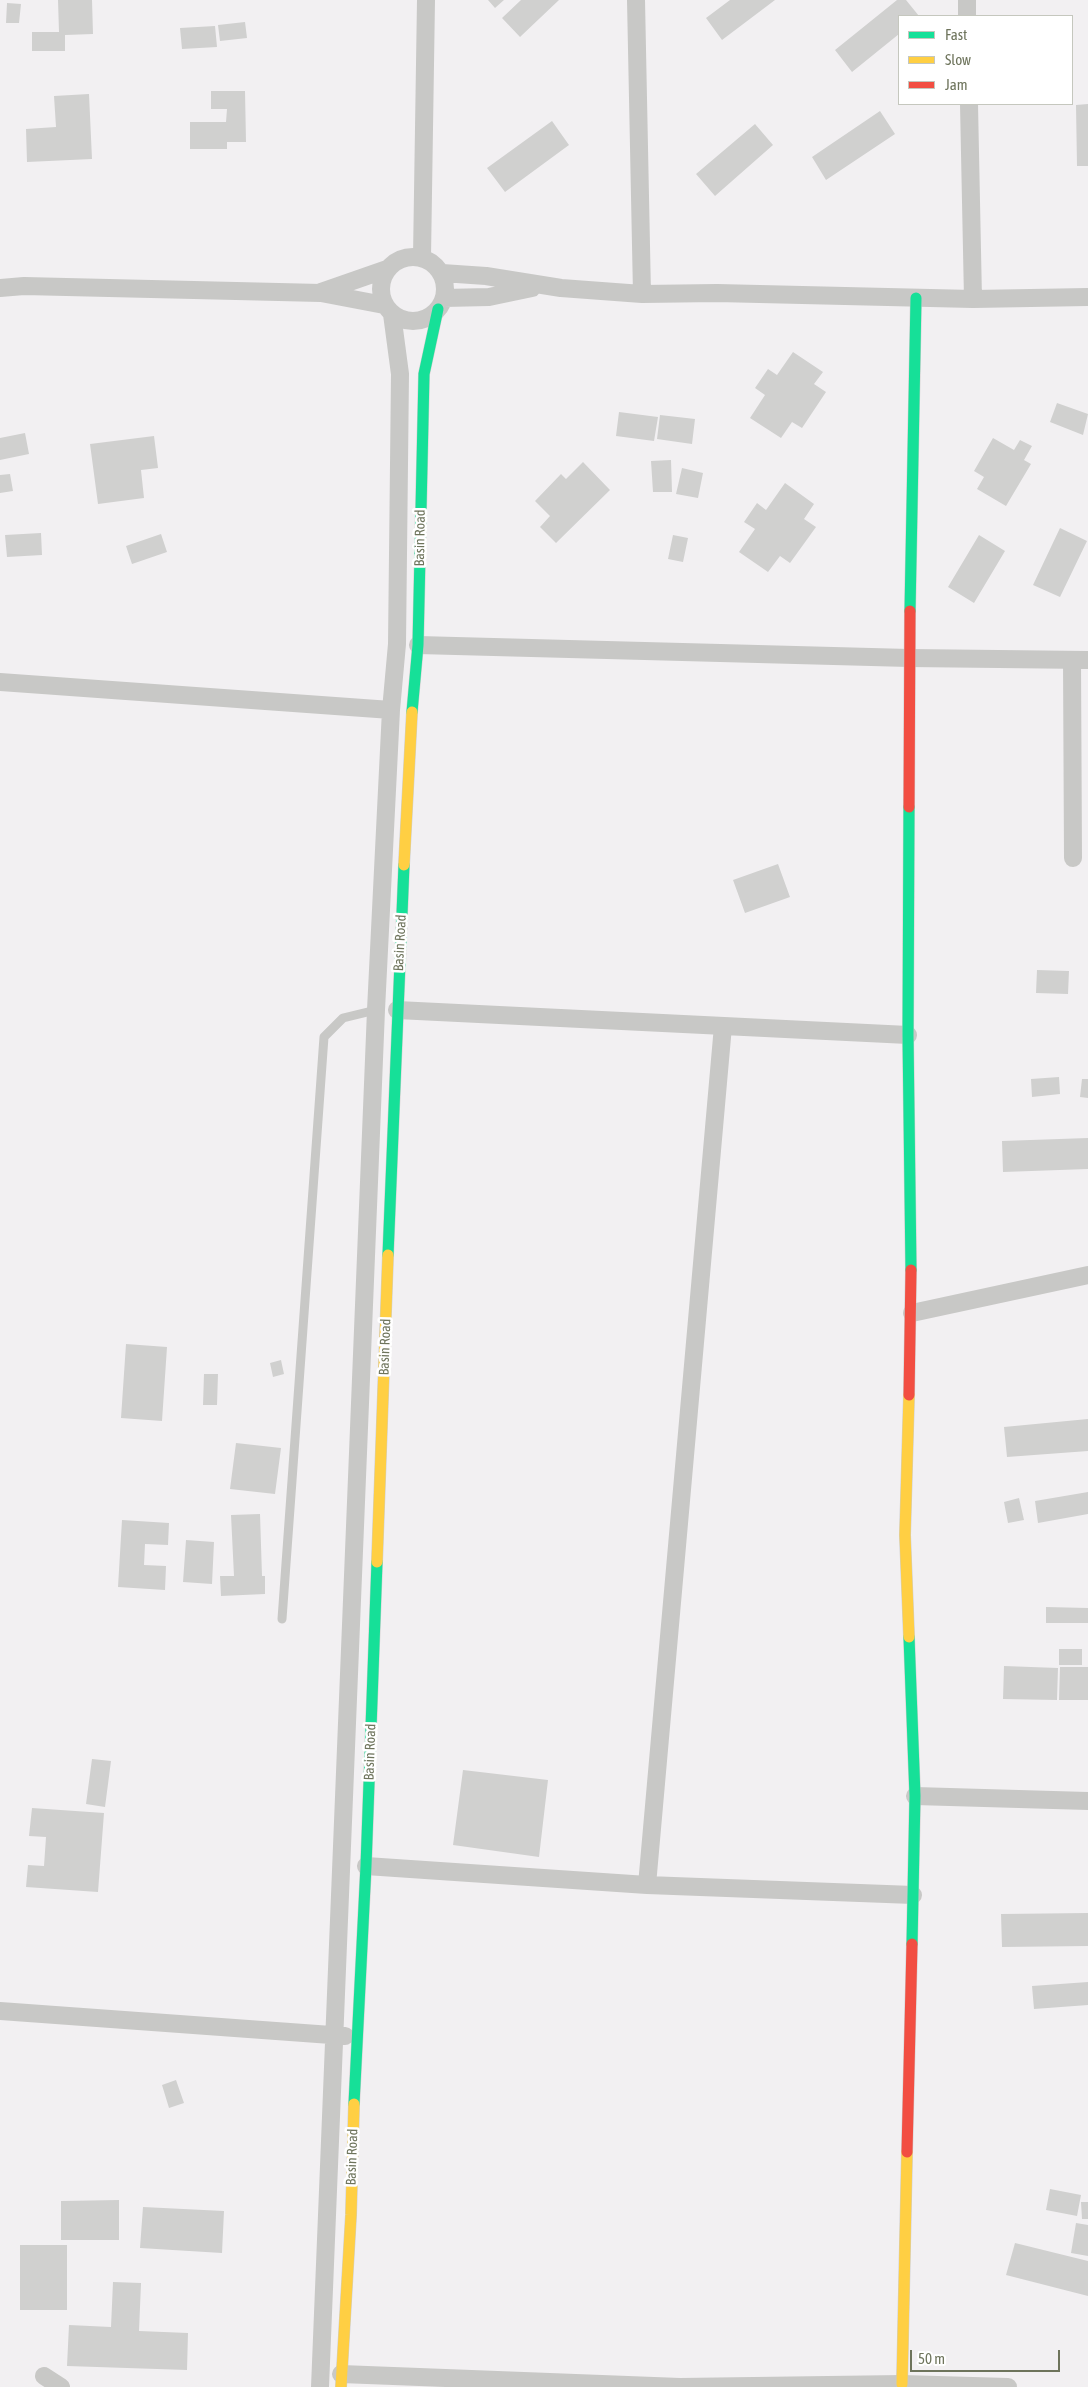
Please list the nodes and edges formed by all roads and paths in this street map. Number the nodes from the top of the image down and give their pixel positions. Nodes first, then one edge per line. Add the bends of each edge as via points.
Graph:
1 (426, 0) edge
2 (636, 0) edge
3 (967, 0) edge
4 (968, 15) edge
5 (969, 105) edge
6 (422, 258) junction
7 (388, 269) junction
8 (442, 273) junction
9 (542, 286) junction
10 (0, 288) edge
11 (321, 292) junction
12 (642, 294) junction
13 (1088, 297) edge
14 (916, 298) junction
15 (974, 299) junction
16 (441, 304) junction
17 (388, 310) junction
18 (418, 645) junction
19 (909, 658) junction
20 (1080, 660) edge
21 (0, 682) edge
22 (391, 710) junction
23 (1073, 858) dead end
24 (376, 1010) junction
25 (397, 1010) junction
26 (723, 1026) junction
27 (908, 1035) junction
28 (1088, 1275) edge
29 (912, 1313) junction
30 (385, 1332) junction
31 (362, 1333) junction
32 (282, 1619) dead end
33 (915, 1796) junction
34 (1088, 1801) edge
35 (366, 1866) junction
36 (647, 1885) junction
37 (913, 1896) junction
38 (0, 2011) edge
39 (335, 2035) junction
40 (356, 2036) junction
41 (44, 2376) dead end
42 (341, 2381) edge
43 (902, 2384) junction
44 (62, 2387) edge
45 (320, 2387) edge
46 (680, 2387) edge
47 (1008, 2387) edge

1 - 6 street
2 - 12 street
3 - 4 street
5 - 15 street
6 - 7 street via 409,256 397,260
6 - 8 street
7 - 11 street
7 - 17 street via 381,280 380,292
8 - 9 street via 486,276
8 - 16 street via 445,285
9 - 12 street
9 - 16 street
10 - 11 street
11 - 17 street
12 - 14 street
13 - 15 street
14 - 15 street
14 - 19 street
16 - 17 street via 428,318 416,321 403,320
16 - 18 street, Basin Road via 424,374
17 - 22 street, Basin Road via 400,374 397,644
18 - 19 street
18 - 25 street, Basin Road
19 - 20 street
19 - 27 street
20 - 23 street
21 - 22 street
22 - 24 street, Basin Road
24 - 31 street, Basin Road
24 - 32 lane via 343,1018 324,1037
25 - 26 street
25 - 30 street, Basin Road
26 - 27 street
26 - 36 street
27 - 29 street
28 - 29 street
29 - 33 street via 905,1535
30 - 31 street
30 - 35 street, Basin Road
31 - 39 street, Basin Road
33 - 34 street
33 - 37 street
35 - 36 street
35 - 40 street, Basin Road
36 - 37 street
37 - 43 street
38 - 39 street
39 - 40 street
39 - 45 street, Basin Road
40 - 42 street, Basin Road via 351,2215
41 - 44 street
42 - 46 street
43 - 46 street
43 - 47 street

